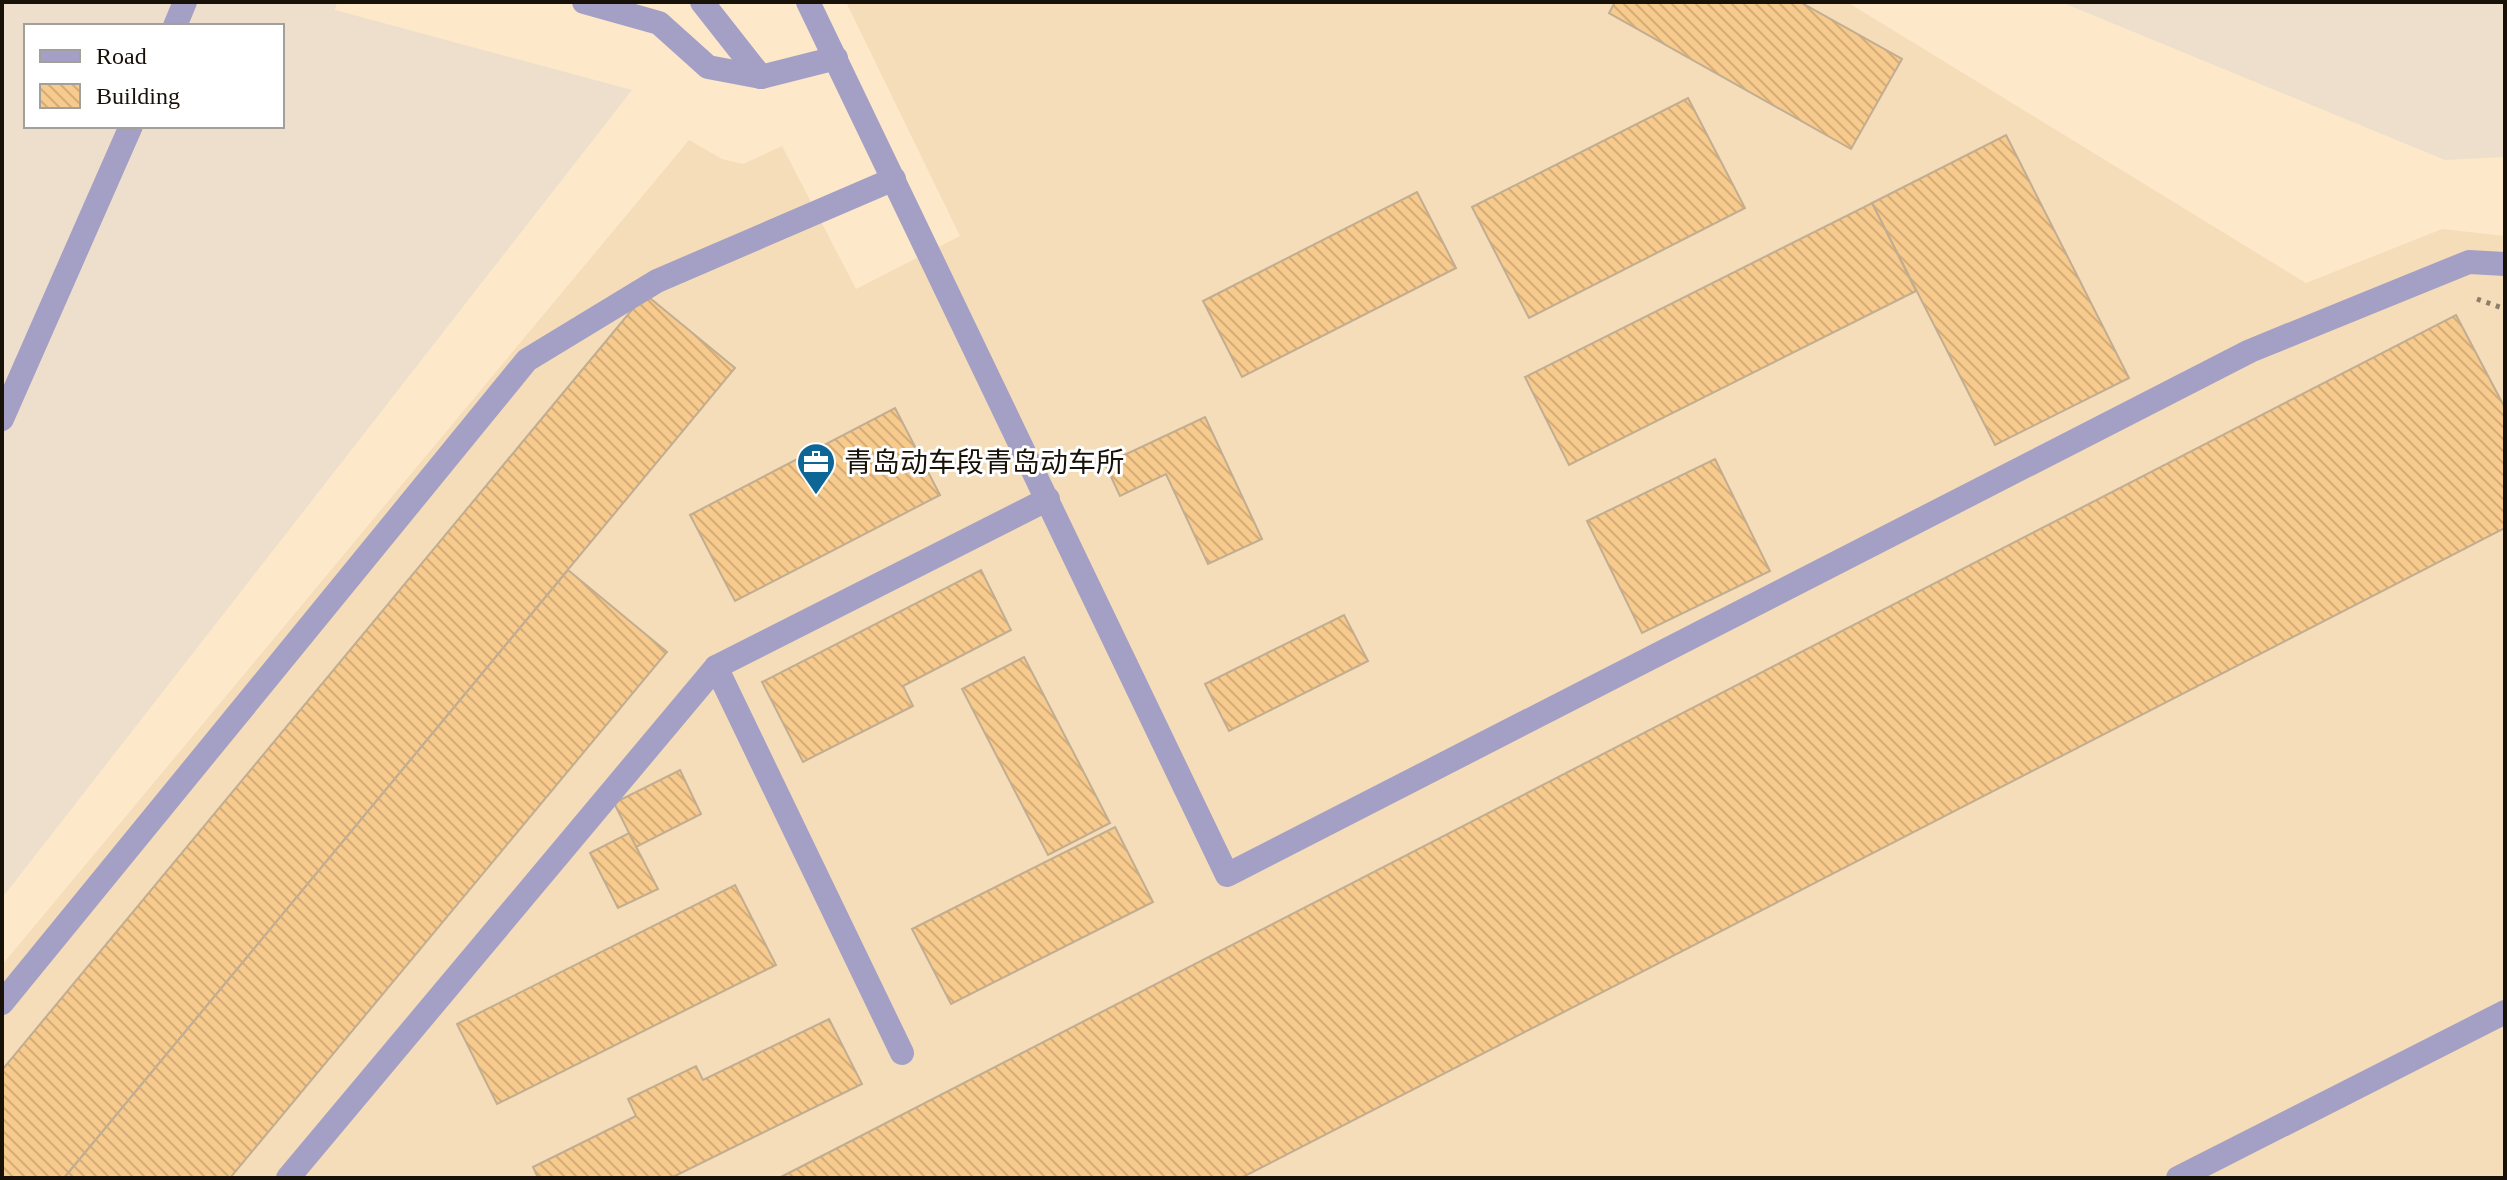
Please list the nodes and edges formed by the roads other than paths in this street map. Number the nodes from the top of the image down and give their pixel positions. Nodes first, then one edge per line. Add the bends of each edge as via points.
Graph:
1 (185, 2) edge
2 (584, 2) edge
3 (702, 2) edge
4 (808, 2) edge
5 (176, 24) edge
6 (836, 58) junction
7 (761, 77) junction
8 (130, 128) edge
9 (894, 179) junction
10 (2505, 264) edge
11 (2, 419) edge
12 (1048, 499) junction
13 (716, 667) junction
14 (2, 1003) edge
15 (2505, 1012) edge
16 (902, 1053) dead end
17 (288, 1178) edge
18 (2178, 1178) edge

1 - 5 street
2 - 7 street via 659,23 708,67
3 - 7 street
4 - 6 street
6 - 7 street
6 - 9 street
8 - 11 street
9 - 12 street
9 - 14 street via 657,281 527,360
10 - 12 street via 2469,262 2250,351 1227,875
12 - 13 street
13 - 16 street
13 - 17 street
15 - 18 street

